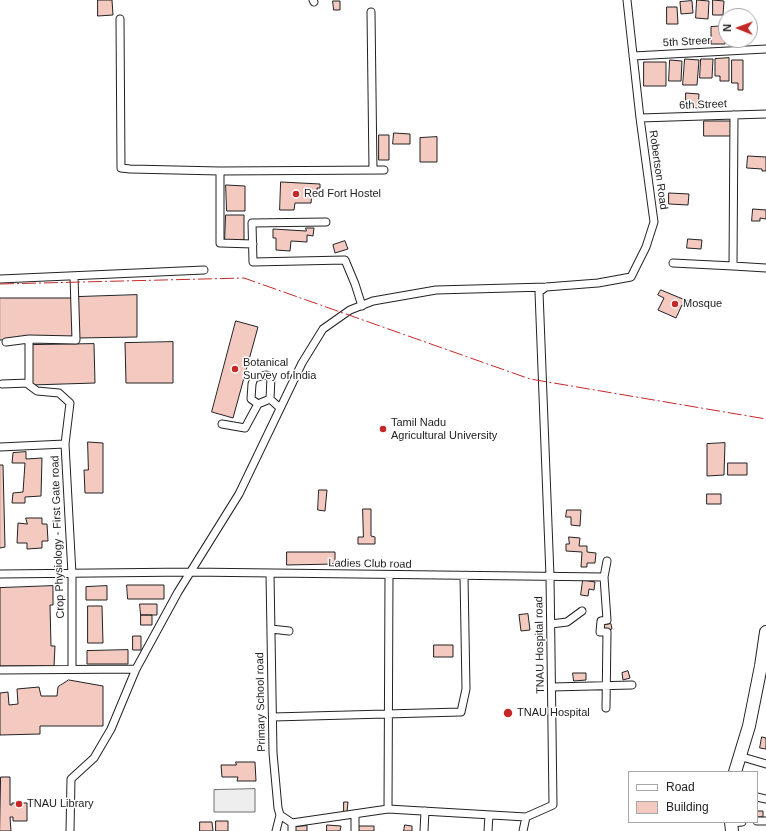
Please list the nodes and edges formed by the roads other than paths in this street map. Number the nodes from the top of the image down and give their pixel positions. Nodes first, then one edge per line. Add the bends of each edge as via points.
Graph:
1 (627, 0) edge
2 (371, 12) dead end
3 (120, 19) dead end
4 (766, 49) edge
5 (633, 56) junction
6 (766, 114) edge
7 (734, 115) junction
8 (640, 118) junction
9 (373, 170) junction
10 (384, 170) dead end
11 (220, 171) junction
12 (326, 222) dead end
13 (253, 244) junction
14 (673, 263) dead end
15 (733, 266) junction
16 (766, 268) edge
17 (204, 270) dead end
18 (74, 276) junction
19 (0, 279) edge
20 (546, 287) junction
21 (362, 306) junction
22 (29, 339) junction
23 (6, 342) dead end
24 (30, 383) junction
25 (2, 384) dead end
26 (270, 398) junction
27 (258, 404) junction
28 (280, 408) junction
29 (222, 424) dead end
30 (65, 444) junction
31 (0, 447) edge
32 (607, 562) dead end
33 (190, 572) junction
34 (0, 574) edge
35 (72, 574) junction
36 (270, 574) junction
37 (389, 575) junction
38 (464, 576) junction
39 (550, 576) junction
40 (604, 577) junction
41 (582, 611) dead end
42 (551, 624) junction
43 (271, 629) junction
44 (289, 631) dead end
45 (766, 632) edge
46 (72, 669) junction
47 (136, 669) junction
48 (0, 670) edge
49 (632, 685) dead end
50 (606, 686) junction
51 (552, 687) junction
52 (606, 708) dead end
53 (388, 714) junction
54 (273, 717) junction
55 (739, 756) junction
56 (766, 764) edge
57 (735, 771) edge
58 (388, 809) junction
59 (425, 811) junction
60 (355, 814) junction
61 (280, 815) junction
62 (488, 815) junction
63 (526, 817) junction
64 (292, 827) edge
65 (70, 831) edge
66 (276, 831) edge
67 (355, 831) edge
68 (424, 831) edge
69 (488, 831) edge
70 (523, 831) edge

1 - 5 street, Robertson Road
2 - 9 street
3 - 11 street via 121,168
4 - 5 street, 5th Streer
5 - 8 street, Robertson Road
6 - 7 street, 6th Street
7 - 8 street, 6th Street
7 - 15 street
8 - 20 street, Robertson Road via 654,222 646,247 631,277 598,283
9 - 10 street
9 - 11 street
11 - 13 street via 220,243
12 - 13 street via 252,223
13 - 21 street via 253,262 345,260
14 - 15 street
15 - 16 street
17 - 18 street
18 - 19 street
18 - 22 street via 76,340
20 - 21 street via 436,290 373,301
20 - 39 street, TNAU Hospital road via 539,292
21 - 28 street via 350,310 323,329 302,363
22 - 23 street
22 - 24 street
24 - 25 street
24 - 30 street via 36,390 59,393 70,403
26 - 27 street
26 - 27 street via 271,377 266,375 254,378 251,399
26 - 28 street
27 - 29 street via 245,428
28 - 33 street via 239,494
30 - 31 street, Crop Physiology - First Gate road
30 - 35 street, Crop Physiology - First Gate road
32 - 40 street
33 - 35 street, Ladies Club road
33 - 36 street, Ladies Club road
33 - 47 street
34 - 35 street, Ladies Club road
35 - 46 street, Crop Physiology - First Gate road
36 - 37 street, Ladies Club road
36 - 43 street, Primary School road
37 - 38 street, Ladies Club road
37 - 53 street
38 - 39 street, Ladies Club road
38 - 53 street via 466,689 461,712
39 - 40 street, Ladies Club road
39 - 42 street, TNAU Hospital road
40 - 50 street via 607,620 601,621 600,632 607,632
41 - 42 street via 567,622
42 - 51 street, TNAU Hospital road
43 - 44 street
43 - 54 street, Primary School road
45 - 55 main road via 749,726
46 - 47 street
46 - 48 street
47 - 65 street via 111,729 94,758 71,780
49 - 50 street
50 - 51 street
50 - 52 street
51 - 63 street, TNAU Hospital road via 553,806
53 - 54 street
53 - 58 street
54 - 61 street, Primary School road via 273,753
55 - 56 street
55 - 57 main road
58 - 59 street, TNAU Hospital road
58 - 60 street, TNAU Hospital road
59 - 62 street, TNAU Hospital road
59 - 68 street
60 - 64 street, TNAU Hospital road
60 - 67 street
61 - 64 street
61 - 66 street
62 - 63 street, TNAU Hospital road
62 - 69 street
63 - 70 street

